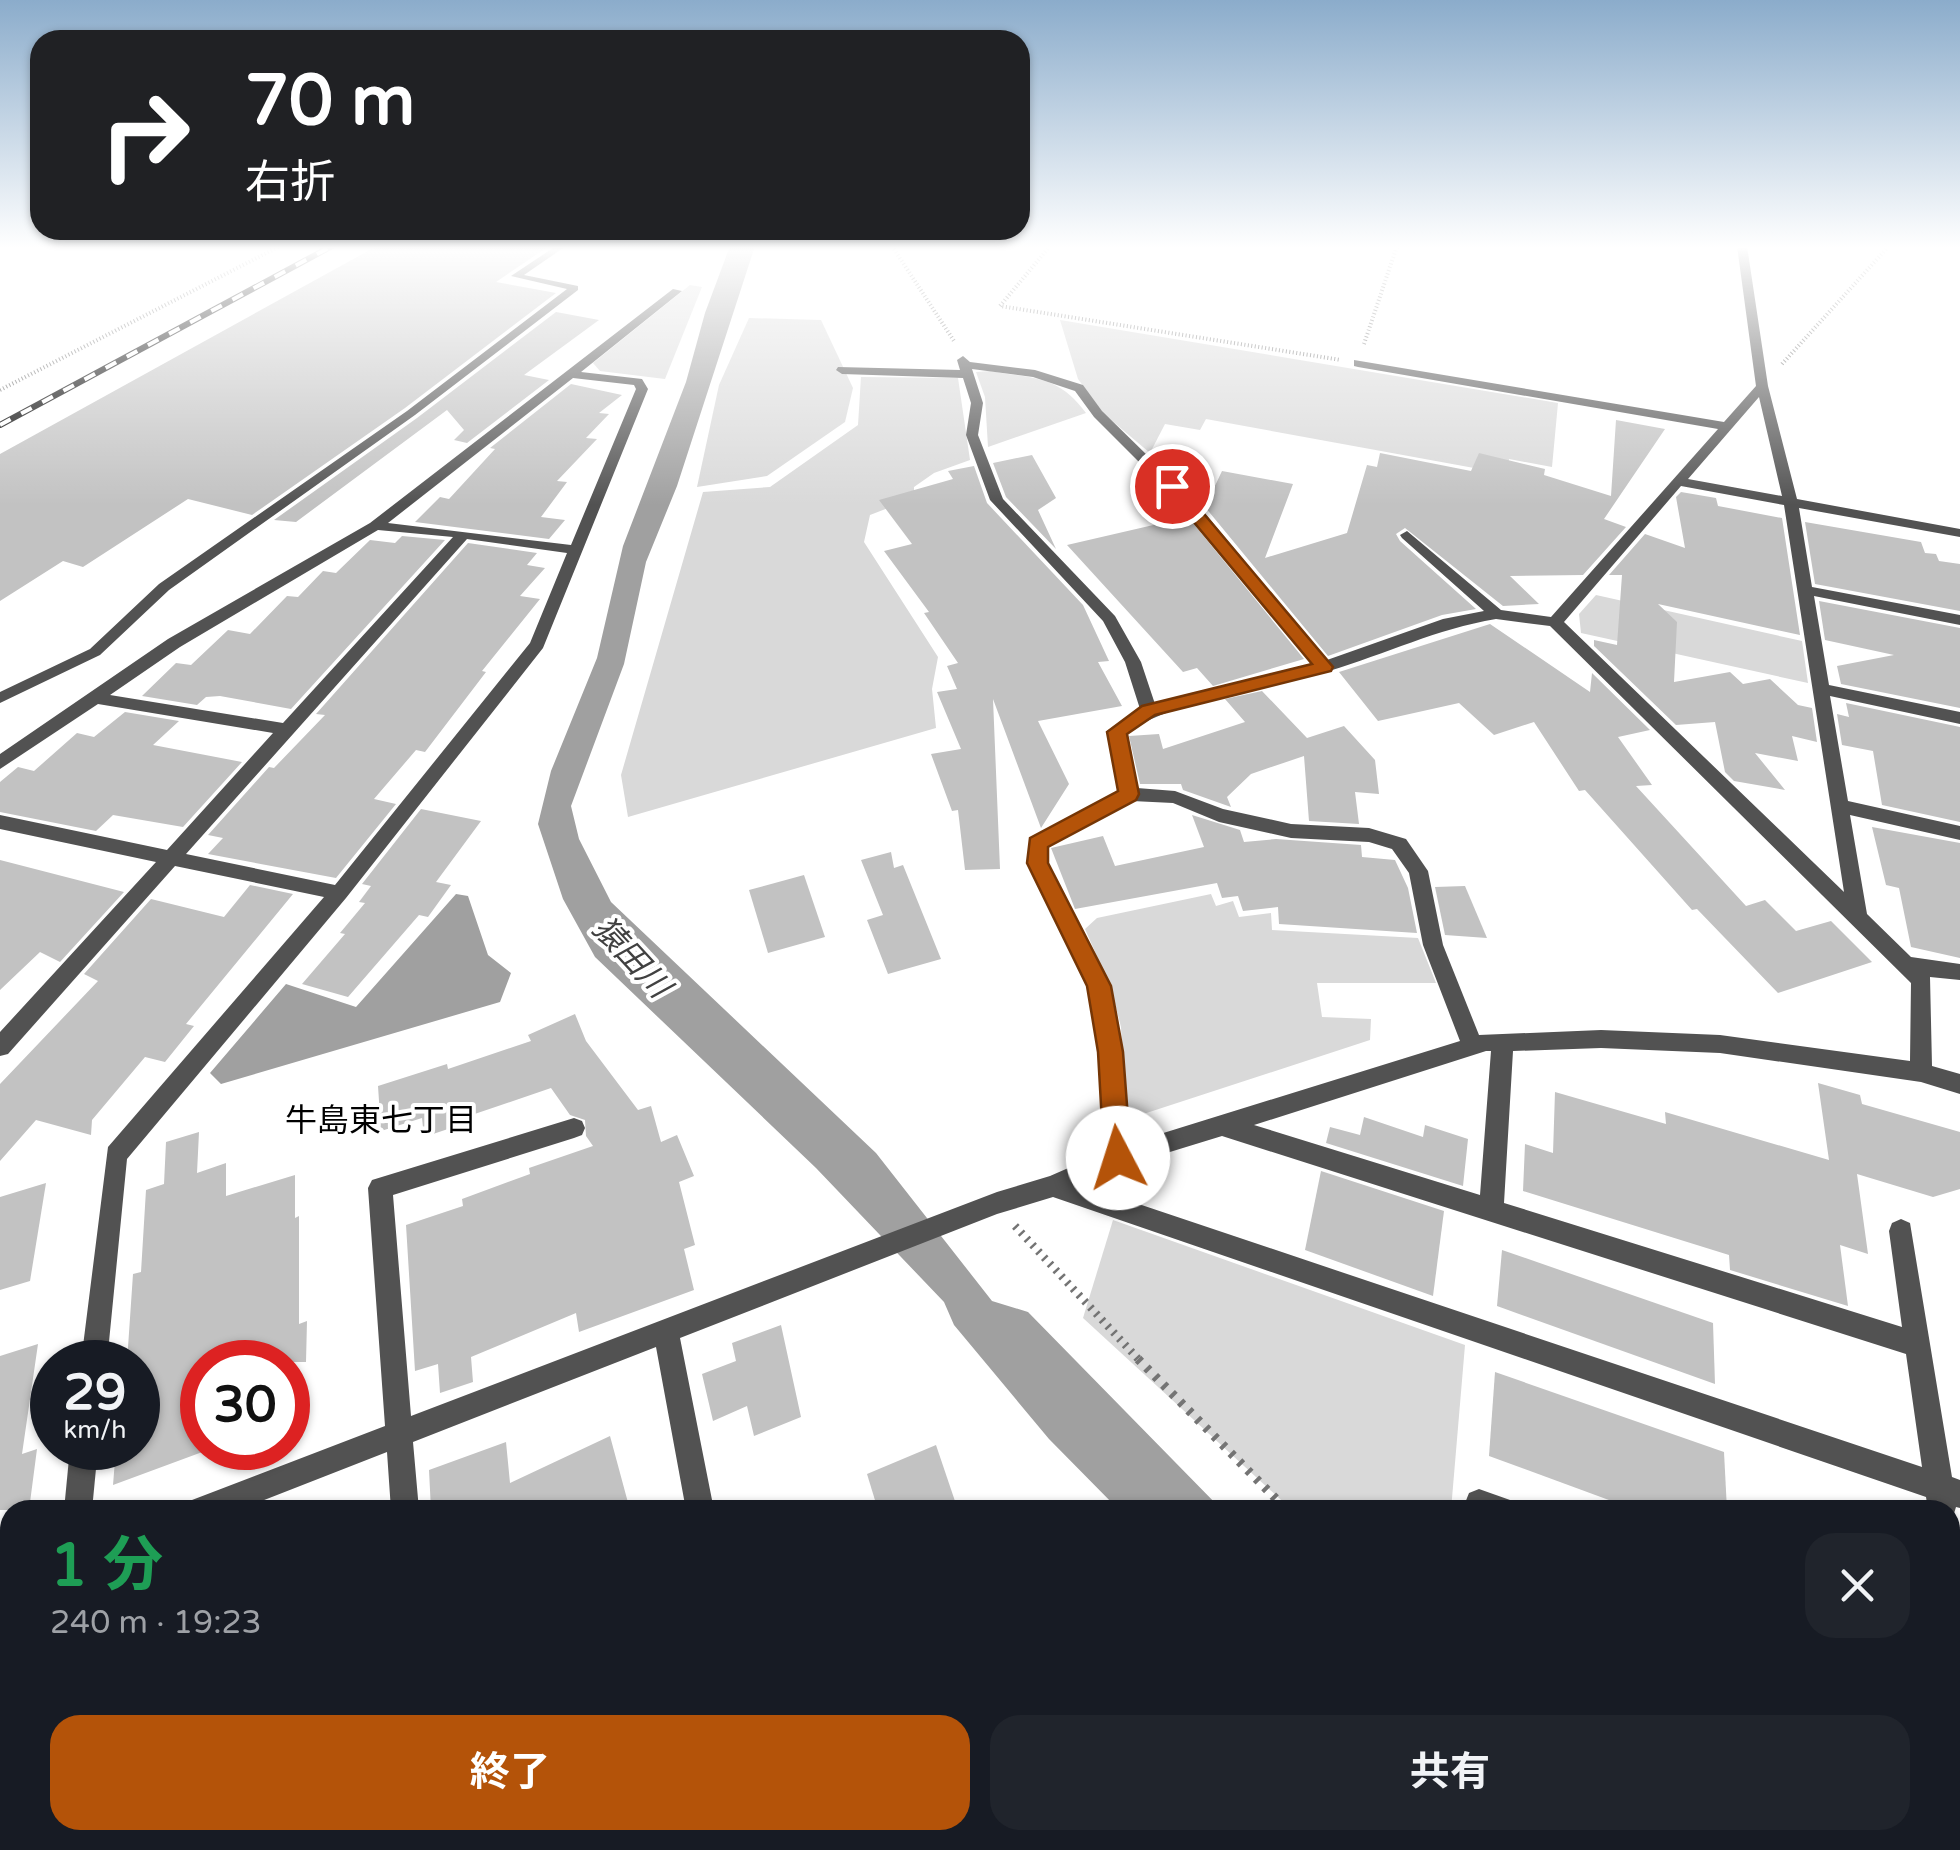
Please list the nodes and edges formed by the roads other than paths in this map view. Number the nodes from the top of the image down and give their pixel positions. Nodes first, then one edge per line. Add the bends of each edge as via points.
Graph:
1 (517, 332) edge
2 (624, 332) edge
3 (1754, 332) edge
4 (1358, 363) road end
5 (965, 367) junction
6 (842, 370) dead end
7 (571, 374) junction
8 (1762, 386) junction
9 (1725, 426) junction
10 (1681, 482) junction
11 (1791, 503) junction
12 (375, 526) junction
13 (1960, 533) edge
14 (464, 534) junction
15 (1408, 536) dead end
16 (575, 550) junction
17 (1805, 590) junction
18 (1496, 614) junction
19 (1960, 620) edge
20 (1555, 622) junction
21 (1324, 667) junction
22 (1821, 689) junction
23 (0, 698) edge
24 (98, 698) junction
25 (1149, 710) junction
26 (1960, 718) edge
27 (287, 730) junction
28 (0, 763) edge
29 (1129, 794) junction
30 (1840, 806) junction
31 (1, 824) edge
32 (1960, 833) edge
33 (171, 858) junction
34 (339, 893) junction
35 (1857, 914) junction
36 (1905, 964) junction
37 (1960, 972) edge
38 (1503, 1042) junction
39 (1473, 1046) junction
40 (0, 1047) edge
41 (1921, 1072) junction
42 (1960, 1084) edge
43 (1222, 1125) junction
44 (574, 1128) dead end
45 (1118, 1158) junction
46 (1052, 1186) junction
47 (1492, 1211) junction
48 (1901, 1230) dead end
49 (666, 1331) junction
50 (96, 1340) edge
51 (1918, 1346) junction
52 (400, 1433) junction
53 (82, 1470) edge
54 (1947, 1497) edge
55 (79, 1500) edge
56 (228, 1500) edge
57 (404, 1500) edge
58 (698, 1500) edge

1 - 23 lane via 164,587 94,652
2 - 7 street
3 - 8 street
4 - 9 street
5 - 6 street
5 - 21 street via 1036,374 1079,388 1192,507
5 - 25 street via 977,402 972,435 997,500 1110,619
7 - 12 street
7 - 16 street via 638,382 642,389
8 - 9 street
8 - 11 street
9 - 10 street
10 - 11 street
10 - 20 street
11 - 13 street
11 - 17 street
12 - 14 street
12 - 24 street via 174,644
14 - 16 street
14 - 27 street
15 - 18 street
16 - 34 street via 537,644
17 - 19 street
17 - 22 street
18 - 20 street
18 - 21 street via 1449,622
20 - 35 street
21 - 25 street
22 - 26 street
22 - 30 street
24 - 27 street
24 - 28 street
25 - 29 street via 1116,732
27 - 33 street
29 - 39 street via 1175,797 1291,831 1369,834 1398,844 1418,871 1433,946
29 - 45 street via 1038,843 1038,863 1099,986
30 - 32 street
30 - 35 street
31 - 33 street
33 - 34 street
33 - 40 street
34 - 50 street via 116,1154
35 - 36 street
36 - 37 street
36 - 41 street via 1921,980
38 - 39 street
38 - 41 street via 1720,1044
38 - 47 street
39 - 43 street
41 - 42 street
43 - 45 street
43 - 47 street
44 - 52 street via 380,1188
45 - 46 street
46 - 49 street
46 - 54 street
47 - 51 street
48 - 51 street
49 - 52 street
49 - 58 street
51 - 54 street
52 - 56 street
52 - 57 street
53 - 55 street

